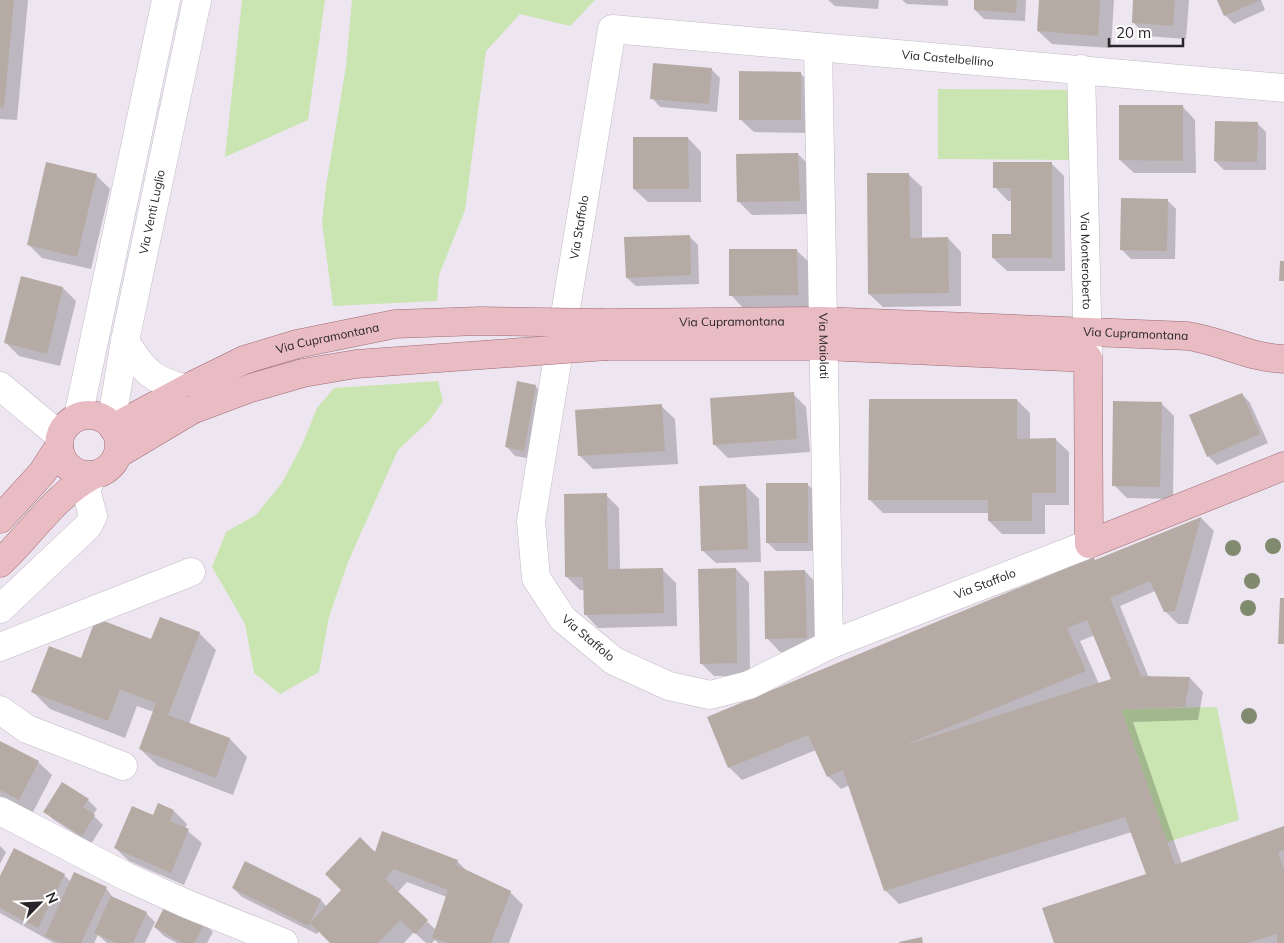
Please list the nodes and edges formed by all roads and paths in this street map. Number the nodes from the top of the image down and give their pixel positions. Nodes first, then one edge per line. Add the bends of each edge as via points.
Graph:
1 (166, 0) edge
2 (197, 0) edge
3 (612, 29) joint
4 (818, 47) junction
5 (1081, 69) junction
6 (1284, 88) edge
7 (1087, 331) junction
8 (822, 334) junction
9 (605, 335) junction
10 (126, 341) junction
11 (1088, 358) junction
12 (1284, 359) edge
13 (0, 386) edge
14 (192, 394) junction
15 (112, 426) junction
16 (66, 433) junction
17 (118, 454) junction
18 (1284, 466) edge
19 (93, 475) junction
20 (0, 519) edge
21 (1089, 544) junction
22 (0, 563) edge
23 (191, 572) dead end
24 (0, 609) edge
25 (829, 645) junction
26 (0, 647) edge
27 (0, 710) edge
28 (123, 766) dead end
29 (0, 811) edge
30 (284, 943) edge

1 - 16 street
2 - 10 street, Via Venti Luglio
3 - 4 street, Via Castelbellino
3 - 25 street, Via Staffolo via 531,521 536,578 563,619 614,661 669,686 710,695 749,685
4 - 5 street, Via Castelbellino
4 - 8 street, Via Maiolati
5 - 6 street, Via Castelbellino
5 - 7 street, Via Monteroberto
7 - 8 main road, Via Cupramontana
7 - 11 street, Via Monteroberto
7 - 12 main road, Via Cupramontana via 1188,336 1250,355
8 - 9 main road, Via Cupramontana
8 - 11 main road, Via Cupramontana
8 - 25 street, Via Maiolati
9 - 14 main road, Via Cupramontana, bridge via 356,364 251,388
9 - 14 main road, Via Cupramontana, bridge via 480,321 395,324 297,344 244,360
10 - 14 street via 139,364 151,374
10 - 15 street, Via Venti Luglio
11 - 21 main road, Via Monteroberto
13 - 16 street
14 - 15 main road, Via Cupramontana
14 - 17 main road, Via Cupramontana
15 - 16 main road via 95,416
15 - 17 main road via 119,440
16 - 19 main road via 66,466 83,475
16 - 20 main road via 42,473
17 - 19 main road via 111,466
18 - 21 main road, Via Staffolo
19 - 22 main road via 79,482 57,502
19 - 24 street via 86,490 93,516 88,526
21 - 25 street, Via Staffolo
23 - 26 street
27 - 28 street via 27,729
29 - 30 street via 127,877

